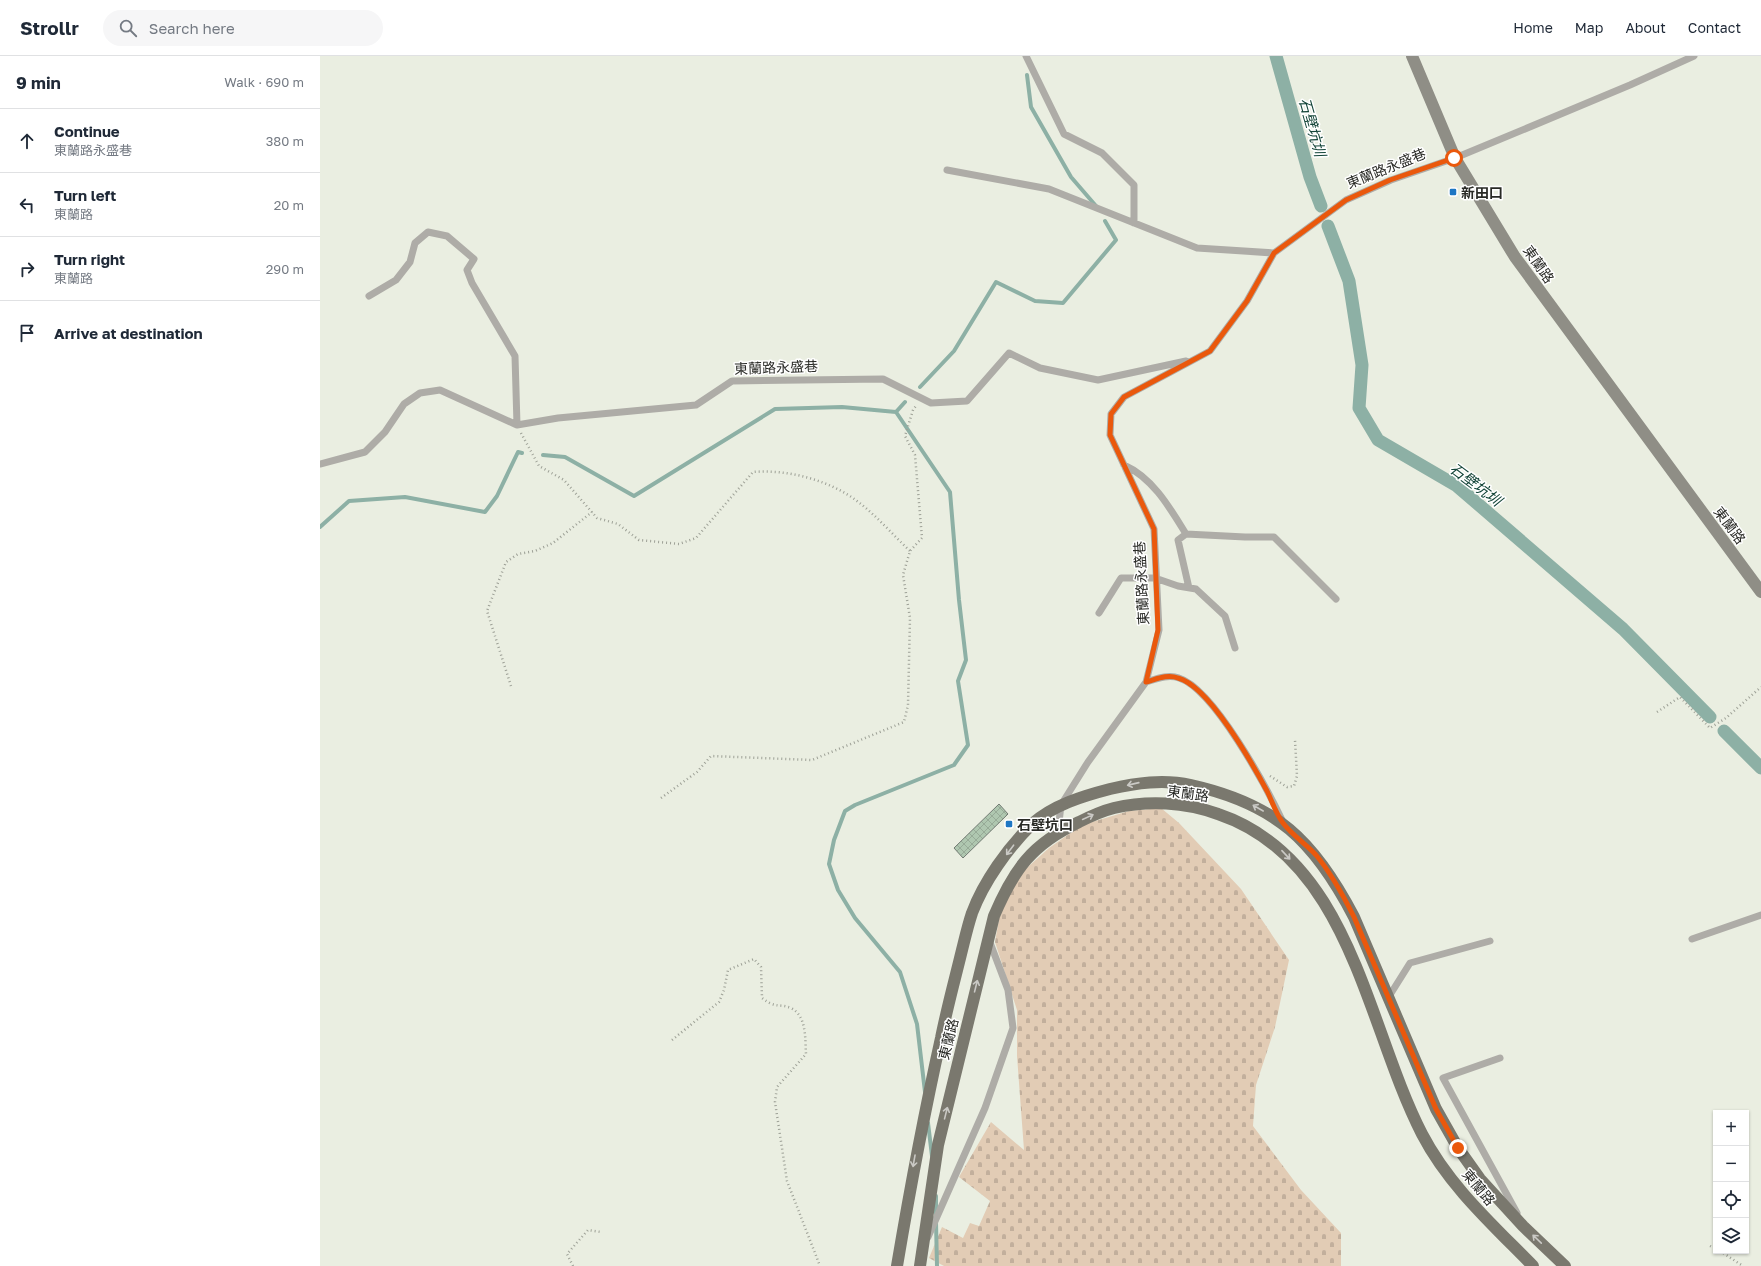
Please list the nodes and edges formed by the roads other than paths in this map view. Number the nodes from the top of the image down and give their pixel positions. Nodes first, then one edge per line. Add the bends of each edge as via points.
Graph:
1 (1026, 56) edge
2 (1412, 56) edge
3 (1694, 56) edge
4 (1454, 158) junction
5 (947, 170) dead end
6 (1134, 223) junction
7 (1274, 253) junction
8 (369, 296) dead end
9 (1193, 360) junction
10 (517, 426) junction
11 (320, 464) edge
12 (1124, 465) junction
13 (1186, 534) junction
14 (1155, 578) junction
15 (1189, 588) junction
16 (1761, 592) edge
17 (1336, 599) dead end
18 (1099, 613) dead end
19 (1235, 648) dead end
20 (1146, 682) junction
21 (1061, 805) junction
22 (1283, 823) junction
23 (1058, 831) junction
24 (1761, 915) edge
25 (988, 939) junction
26 (1692, 939) dead end
27 (1490, 941) dead end
28 (1388, 998) junction
29 (1500, 1058) dead end
30 (1523, 1226) junction
31 (923, 1248) junction
32 (897, 1266) edge
33 (920, 1266) edge
34 (1533, 1266) edge
35 (1565, 1266) edge

1 - 6 lane via 1064,134 1102,153 1134,185
2 - 4 street
3 - 4 lane via 1630,86
4 - 7 lane, 東蘭路永盛巷 via 1390,180 1346,200
4 - 16 street, 東蘭路 via 1515,257
5 - 6 lane via 1049,190
6 - 7 lane via 1197,248
7 - 9 lane, 東蘭路永盛巷 via 1247,301 1210,351
8 - 10 lane via 396,280 410,262 415,243 428,232 447,236 468,252 474,259 467,270 472,283 514,356
9 - 10 lane, 東蘭路永盛巷 via 1098,380 1040,368 1009,352 967,402 932,403 883,379 732,381 696,405 558,418
9 - 12 lane, 東蘭路永盛巷 via 1124,397 1111,414 1110,435
10 - 11 lane via 440,390 420,394 404,404 385,432 365,452
12 - 13 lane via 1134,469 1162,495
12 - 14 lane, 東蘭路永盛巷 via 1154,529
13 - 15 lane via 1178,540
13 - 17 lane via 1274,537
14 - 15 lane
14 - 18 lane via 1121,578
14 - 20 lane, 東蘭路永盛巷 via 1158,630
15 - 19 lane via 1196,589 1224,616
20 - 21 lane, 東蘭路永盛巷 via 1088,762
20 - 22 lane, 東蘭路 via 1164,676 1179,678 1197,690 1213,706 1267,790
22 -> 21 main road, 東蘭路 via 1255,805 1222,792 1179,782 1139,782 1096,792
21 - 23 lane, 東蘭路永盛巷
21 -> 32 main road, 東蘭路 via 1033,823 1012,847 991,877 972,912 947,1007 922,1123
22 - 28 main road, 東蘭路 via 1316,855 1340,890
23 - 25 main road, 東蘭路 via 1040,844 1022,863 1006,888
23 -> 34 main road, 東蘭路 via 1101,811 1138,804 1173,804 1208,810 1233,819 1252,828 1279,848 1324,900 1348,948 1422,1134 1457,1188
24 - 26 lane
31 -> 25 main road, 東蘭路 via 937,1151
25 - 31 lane via 1008,990 1013,1028 985,1108
27 - 28 lane via 1410,963
28 - 30 main road, 東蘭路 via 1436,1109 1458,1148 1480,1179
29 - 30 lane via 1443,1078
35 -> 30 main road, 東蘭路
31 - 33 main road, 東蘭路

